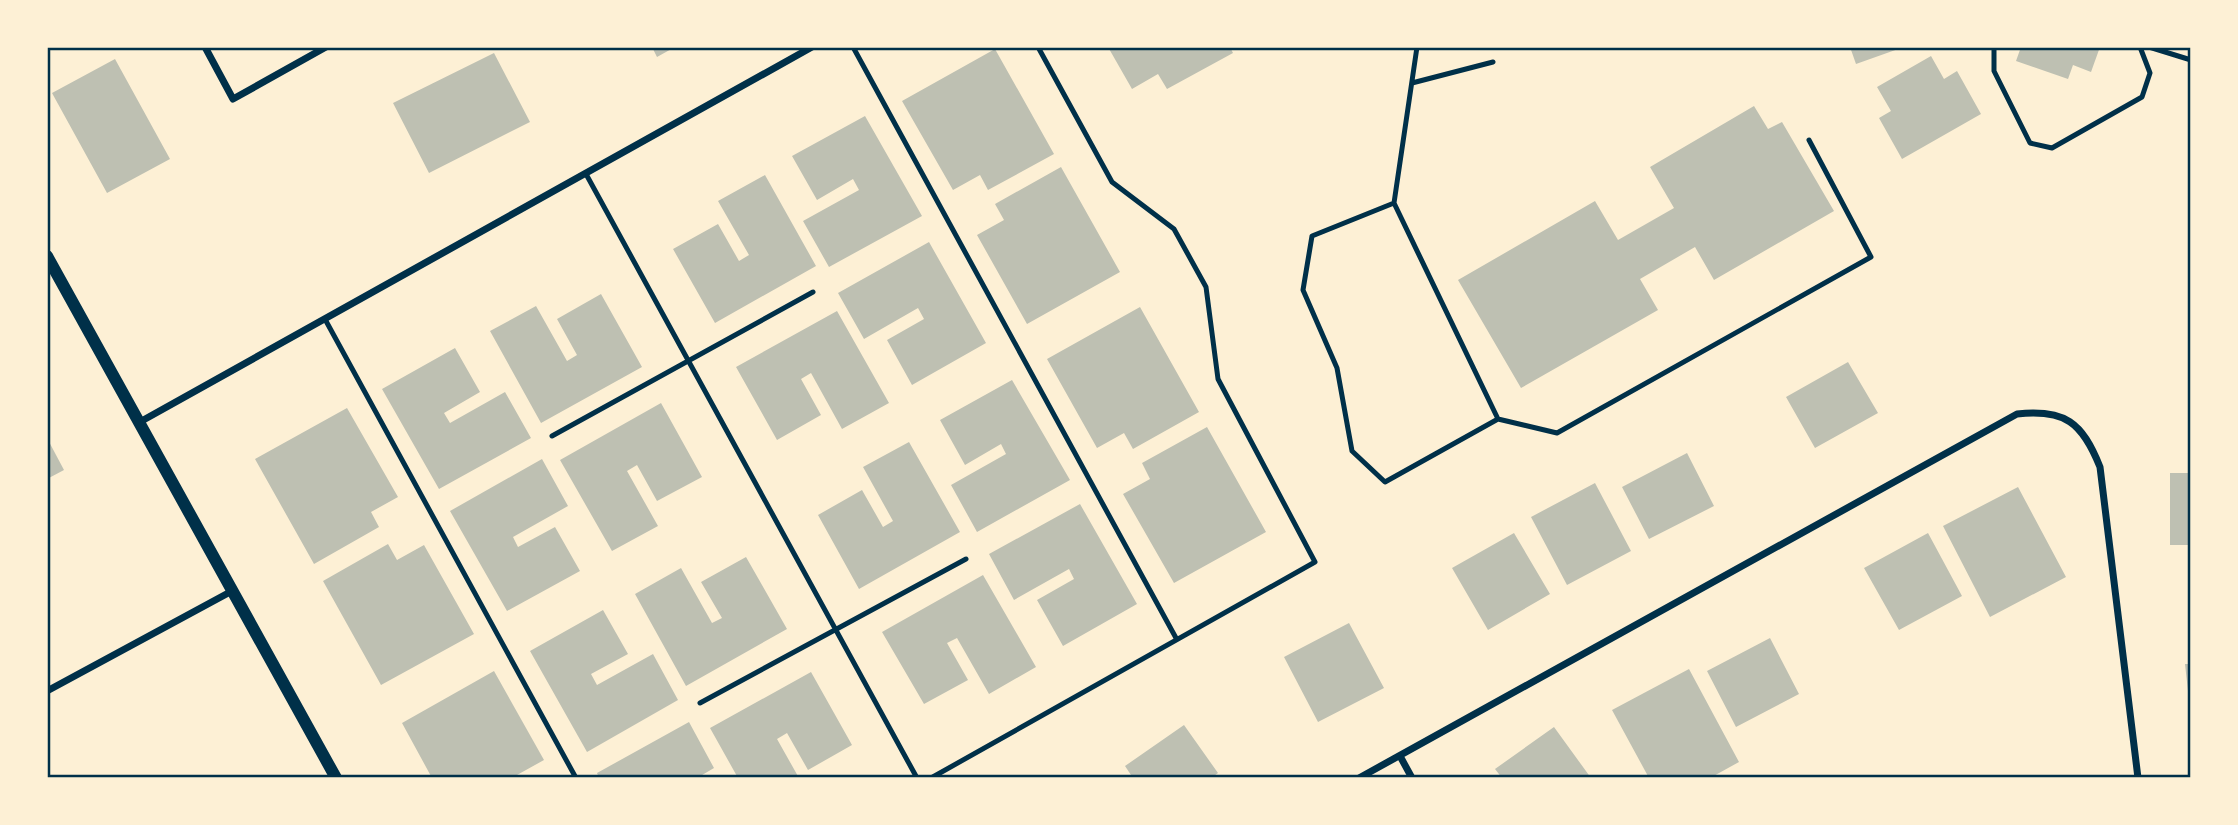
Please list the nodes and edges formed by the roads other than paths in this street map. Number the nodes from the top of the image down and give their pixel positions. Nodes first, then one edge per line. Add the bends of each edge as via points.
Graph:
1 (205, 47) edge
2 (326, 47) edge
3 (812, 47) edge
4 (853, 47) edge
5 (1038, 47) edge
6 (1417, 47) edge
7 (1994, 47) edge
8 (2140, 47) edge
9 (2149, 47) edge
10 (2191, 60) edge
11 (1493, 62) dead end
12 (1412, 83) junction
13 (1808, 140) dead end
14 (586, 174) junction
15 (1394, 202) junction
16 (47, 256) edge
17 (813, 292) dead end
18 (326, 321) junction
19 (688, 361) junction
20 (1498, 419) junction
21 (138, 423) junction
22 (552, 436) dead end
23 (966, 559) dead end
24 (232, 591) junction
25 (836, 629) junction
26 (1176, 638) junction
27 (47, 691) edge
28 (699, 703) dead end
29 (1400, 756) junction
30 (335, 778) edge
31 (576, 778) edge
32 (917, 778) edge
33 (931, 778) edge
34 (1359, 778) edge
35 (1412, 778) edge
36 (2138, 778) edge

1 - 2 street via 233,99
3 - 14 street
4 - 26 lane
5 - 26 lane via 1112,182 1174,229 1206,287 1218,379 1315,562
6 - 12 lane
7 - 8 lane via 1994,71 2030,143 2052,148 2142,97 2150,73
9 - 10 lane
11 - 12 lane
12 - 15 lane
13 - 20 lane via 1871,257 1557,433
14 - 18 street
14 - 19 lane
15 - 20 lane
15 - 20 lane via 1312,236 1303,290 1337,368 1352,451 1385,482
16 - 21 street
17 - 19 lane
18 - 21 street
18 - 31 lane
19 - 22 lane
19 - 25 lane
21 - 24 street
23 - 25 lane
24 - 27 street
24 - 30 street
25 - 28 lane
25 - 32 lane
26 - 33 lane
29 - 34 street
29 - 35 street
29 - 36 street via 2017,414 2044,412 2060,416 2080,430 2100,467

